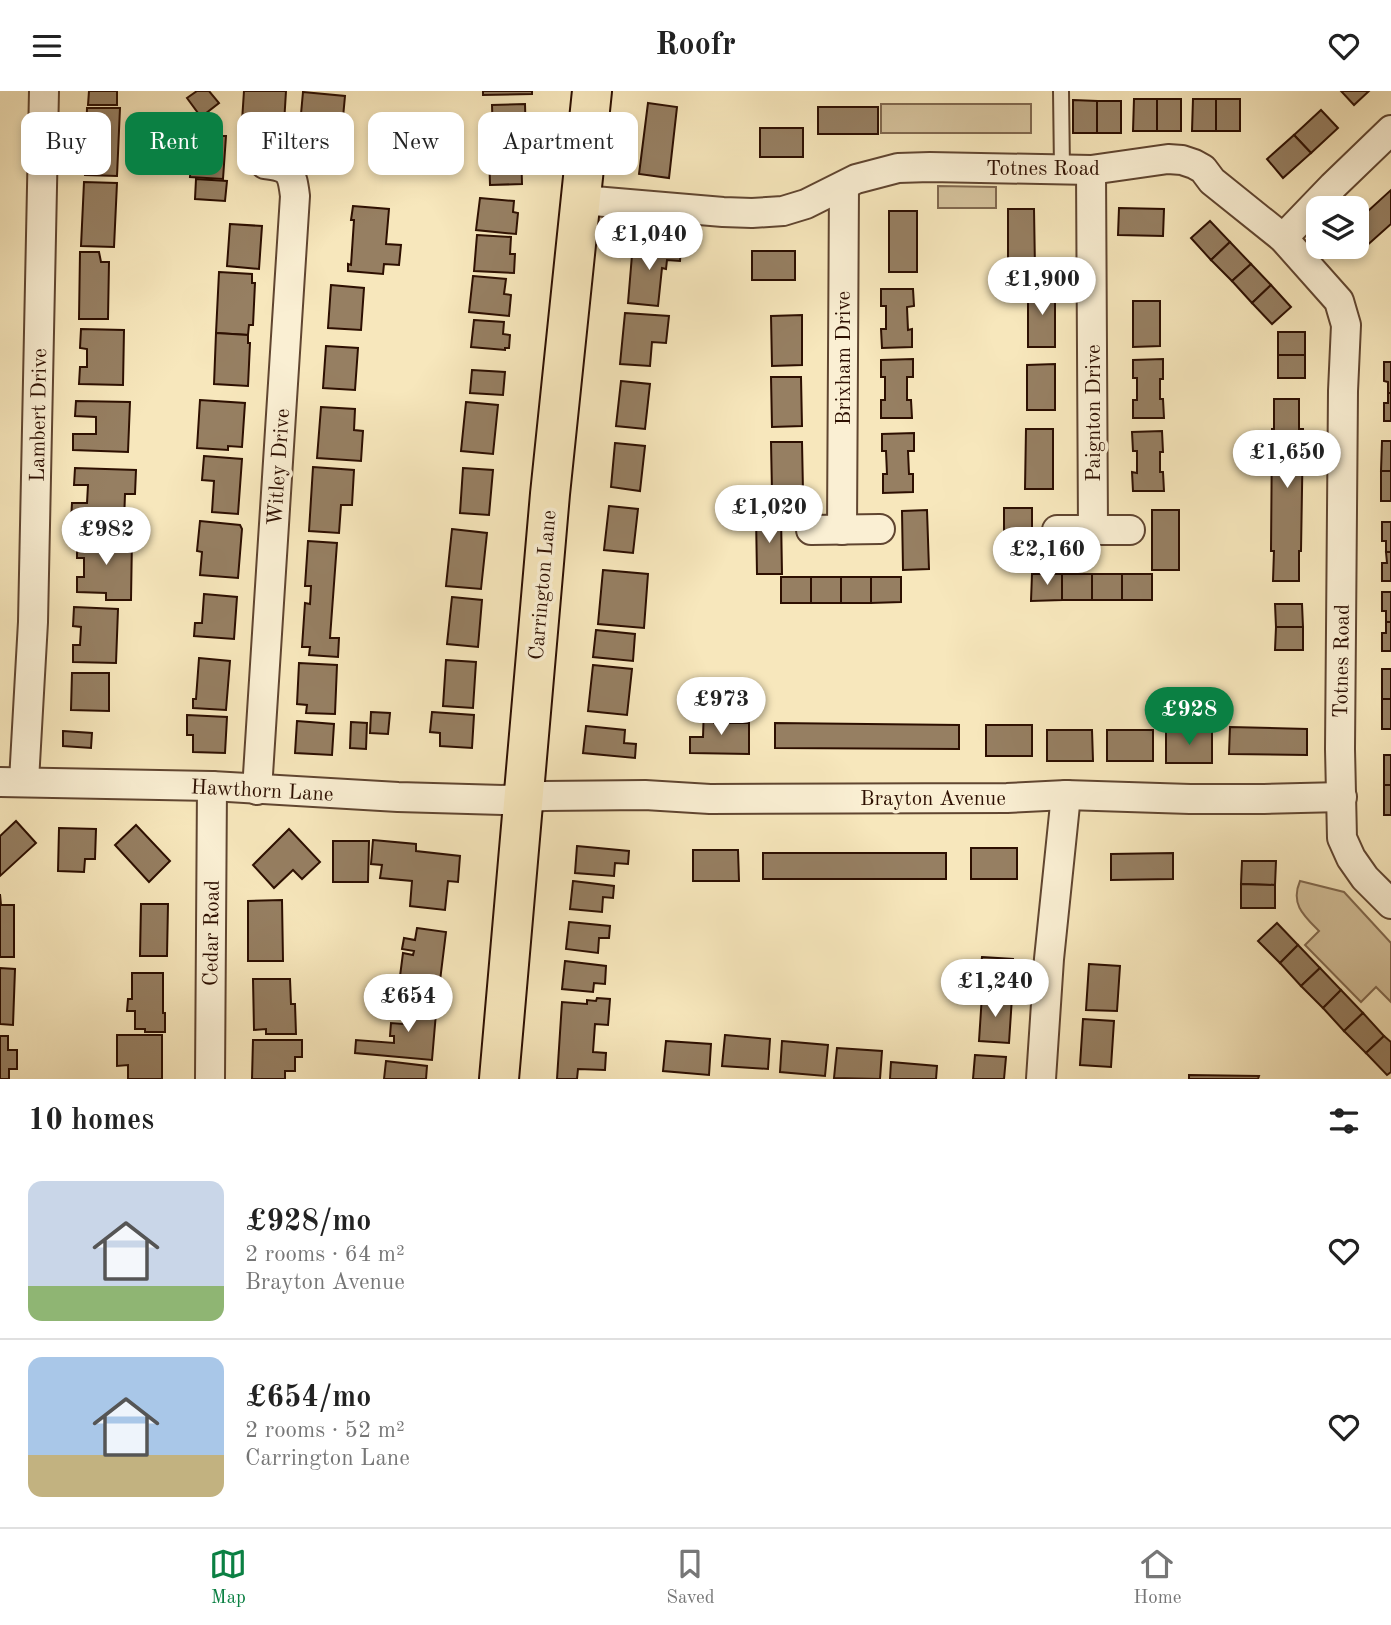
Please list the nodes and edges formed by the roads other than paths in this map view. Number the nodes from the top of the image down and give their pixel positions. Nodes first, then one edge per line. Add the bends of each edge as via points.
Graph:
1 (44, 91) edge
2 (592, 91) edge
3 (1061, 91) edge
4 (1391, 130) edge
5 (1062, 169) junction
6 (1091, 170) junction
7 (291, 175) edge
8 (845, 186) junction
9 (582, 200) junction
10 (1283, 237) junction
11 (880, 529) dead end
12 (811, 530) dead end
13 (842, 530) junction
14 (1057, 530) dead end
15 (1093, 530) junction
16 (1130, 530) dead end
17 (12, 781) edge
18 (212, 786) junction
19 (257, 790) junction
20 (1066, 795) junction
21 (1342, 797) junction
22 (524, 798) junction
23 (1391, 904) edge
24 (210, 1079) edge
25 (499, 1079) edge
26 (1041, 1079) edge

1 - 17 street, Lambert Drive via 33,622
2 - 9 main road, Carrington Lane
3 - 5 lane
4 - 10 street
5 - 6 street, Totnes Road
5 - 8 street, Totnes Road via 898,168
6 - 10 street, Totnes Road via 1182,160 1203,169
6 - 15 street, Paignton Drive
7 - 19 street, Witley Drive via 295,196
8 - 9 street, Totnes Road via 783,211 752,213
8 - 13 street, Brixham Drive
9 - 22 main road, Carrington Lane
10 - 21 street, Totnes Road via 1339,301 1346,325
11 - 13 street
12 - 13 street
14 - 15 street
15 - 16 street
17 - 18 street, Hawthorn Lane
18 - 19 street, Hawthorn Lane
18 - 24 street, Cedar Road
19 - 22 street, Hawthorn Lane
20 - 21 street, Brayton Avenue
20 - 22 street, Brayton Avenue
20 - 26 street
21 - 23 street, Totnes Road via 1342,838 1350,858
22 - 25 main road, Carrington Lane

